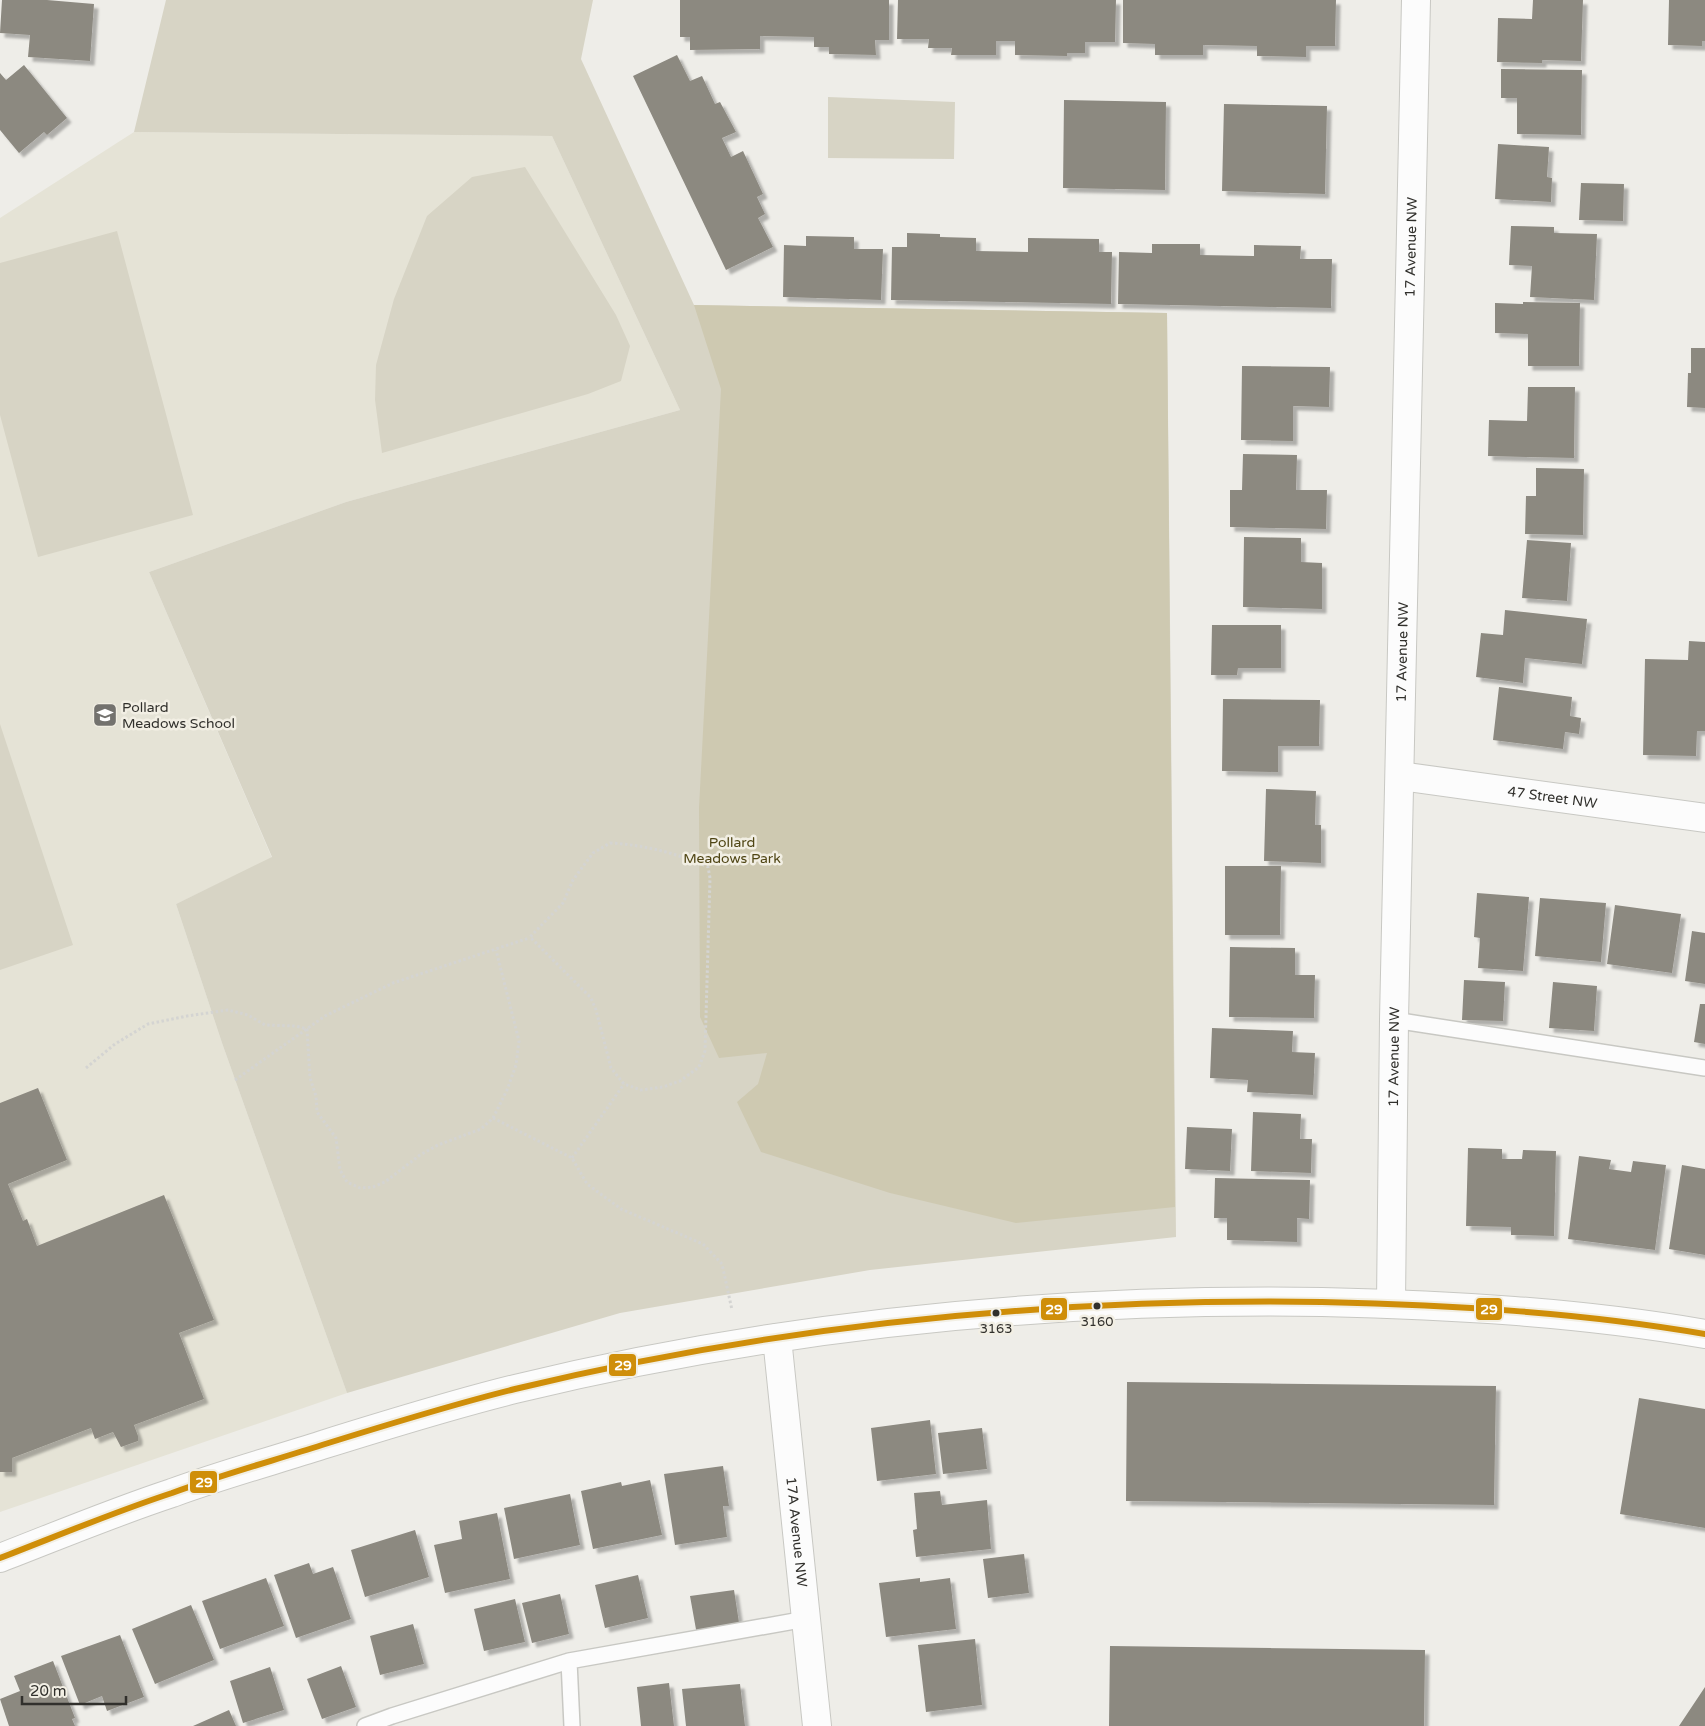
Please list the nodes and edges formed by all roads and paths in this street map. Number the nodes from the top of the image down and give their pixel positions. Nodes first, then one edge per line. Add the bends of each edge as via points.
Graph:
1 (1416, 0) edge
2 (1400, 776) junction
3 (1705, 818) edge
4 (530, 938) junction
5 (496, 950) junction
6 (1394, 1020) junction
7 (307, 1029) junction
8 (86, 1068) dead end
9 (1705, 1068) edge
10 (236, 1080) dead end
11 (624, 1084) junction
12 (493, 1118) junction
13 (572, 1158) junction
14 (1391, 1304) junction
15 (732, 1310) dead end
16 (1705, 1334) edge
17 (777, 1338) junction
18 (0, 1558) edge
19 (806, 1619) junction
20 (569, 1661) junction
21 (365, 1726) edge
22 (572, 1726) edge
23 (817, 1726) edge

1 - 2 street, 17 Avenue NW
2 - 3 street, 47 Street NW
2 - 6 street, 17 Avenue NW
4 - 5 path
4 - 11 path via 591,998 611,1068
4 - 11 path via 563,903 573,880 592,853 610,843 634,844 687,857 708,867 705,1051 699,1068 680,1081 663,1087 641,1090
5 - 7 path via 392,983 325,1016
5 - 12 path via 519,1041 516,1065
6 - 9 lane
6 - 14 street, 17 Avenue NW
7 - 8 path via 265,1025 248,1015 228,1010 187,1016 148,1024
7 - 10 path
7 - 12 path via 310,1078 317,1112 336,1138 340,1170 347,1182 360,1188 385,1182 420,1155 481,1129
11 - 13 path
12 - 13 path
13 - 15 path via 587,1184 620,1209 703,1244 722,1264
14 - 16 street via 1586,1317
14 - 17 street via 1228,1302 1052,1307
17 - 18 street via 608,1368 412,1417 169,1493
17 - 19 street, 17A Avenue NW
19 - 20 lane
19 - 23 street, 17A Avenue NW
20 - 21 lane
20 - 22 lane

